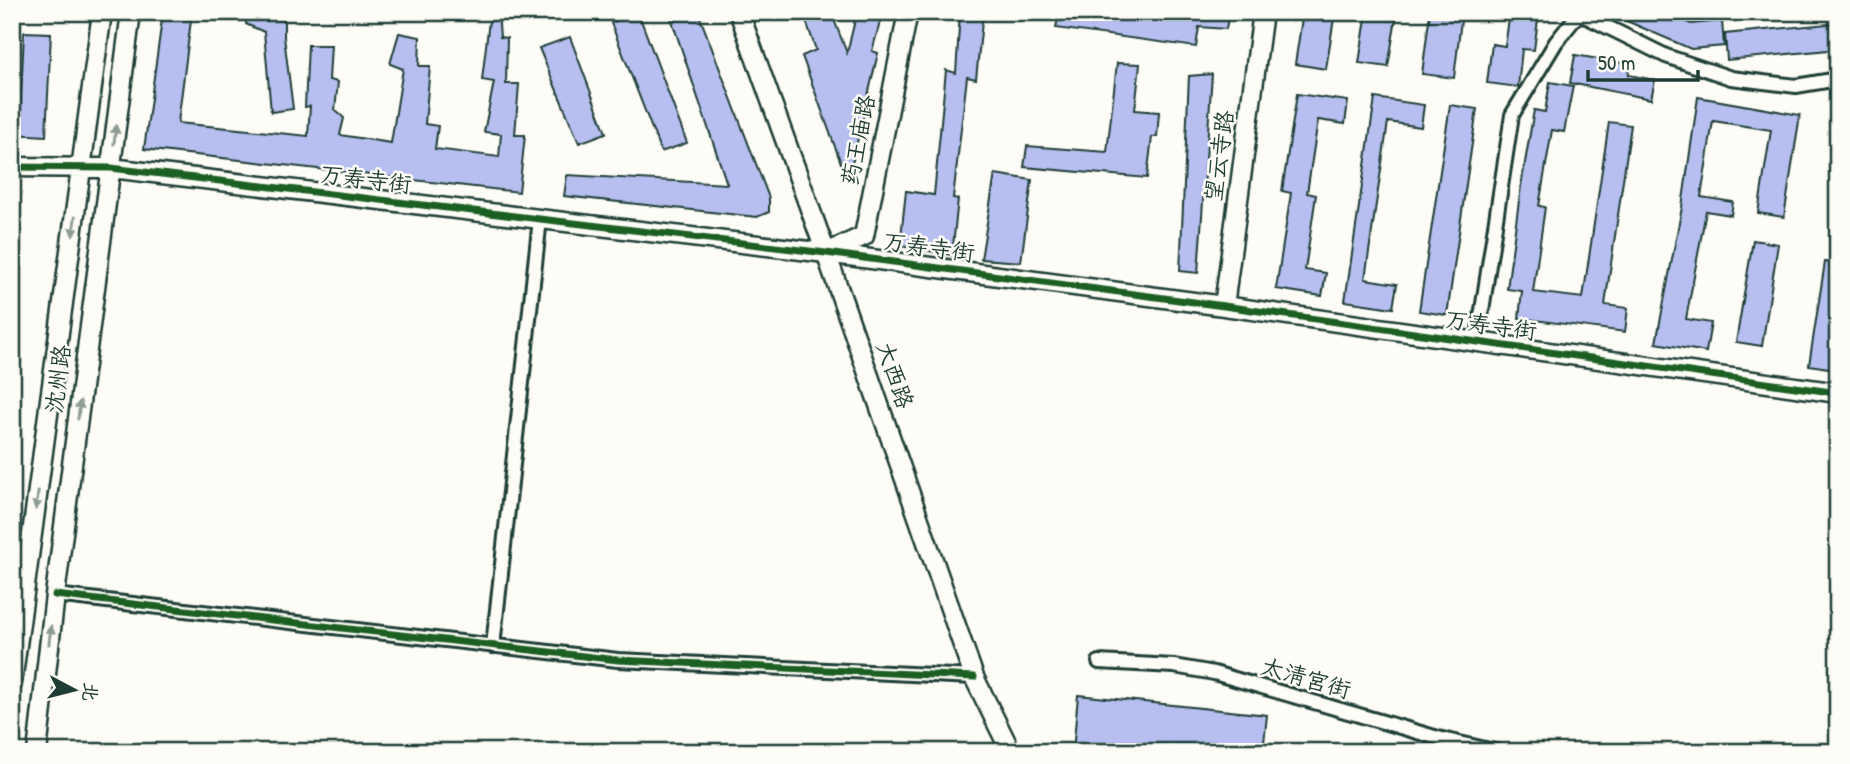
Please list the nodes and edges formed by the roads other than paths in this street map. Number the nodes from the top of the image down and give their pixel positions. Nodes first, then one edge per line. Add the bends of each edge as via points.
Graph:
1 (103, 12) edge
2 (131, 12) edge
3 (739, 12) edge
4 (908, 12) edge
5 (1263, 12) edge
6 (1579, 13) edge
7 (1838, 79) edge
8 (12, 167) edge
9 (82, 167) junction
10 (111, 168) junction
11 (540, 219) junction
12 (826, 253) junction
13 (1224, 306) junction
14 (1478, 343) junction
15 (1838, 394) edge
16 (55, 595) junction
17 (494, 646) junction
18 (1099, 662) dead end
19 (974, 677) junction
20 (12, 683) edge
21 (37, 752) edge
22 (1012, 752) edge
23 (1498, 752) edge

1 - 9 street, 沈州路
10 -> 2 street, 沈州路
3 - 12 street, 大西路
4 - 12 street, 药王庙路 via 864,236
5 - 13 street, 望云寺路
6 - 7 street via 1666,56 1731,78 1796,86
6 - 14 street via 1512,115
8 - 9 street, 万寿寺街
9 - 10 street, 万寿寺街
9 -> 20 street, 沈州路
10 - 11 street, 万寿寺街
16 -> 10 street, 沈州路
11 - 12 street, 万寿寺街
11 - 17 street
12 - 13 street, 万寿寺街
12 - 19 street, 大西路
13 - 14 street, 万寿寺街
14 - 15 street, 万寿寺街
16 - 17 street
21 -> 16 street, 沈州路
17 - 19 street via 618,660
18 - 23 street, 太清宫街 via 1214,673
19 - 22 street, 大西路

